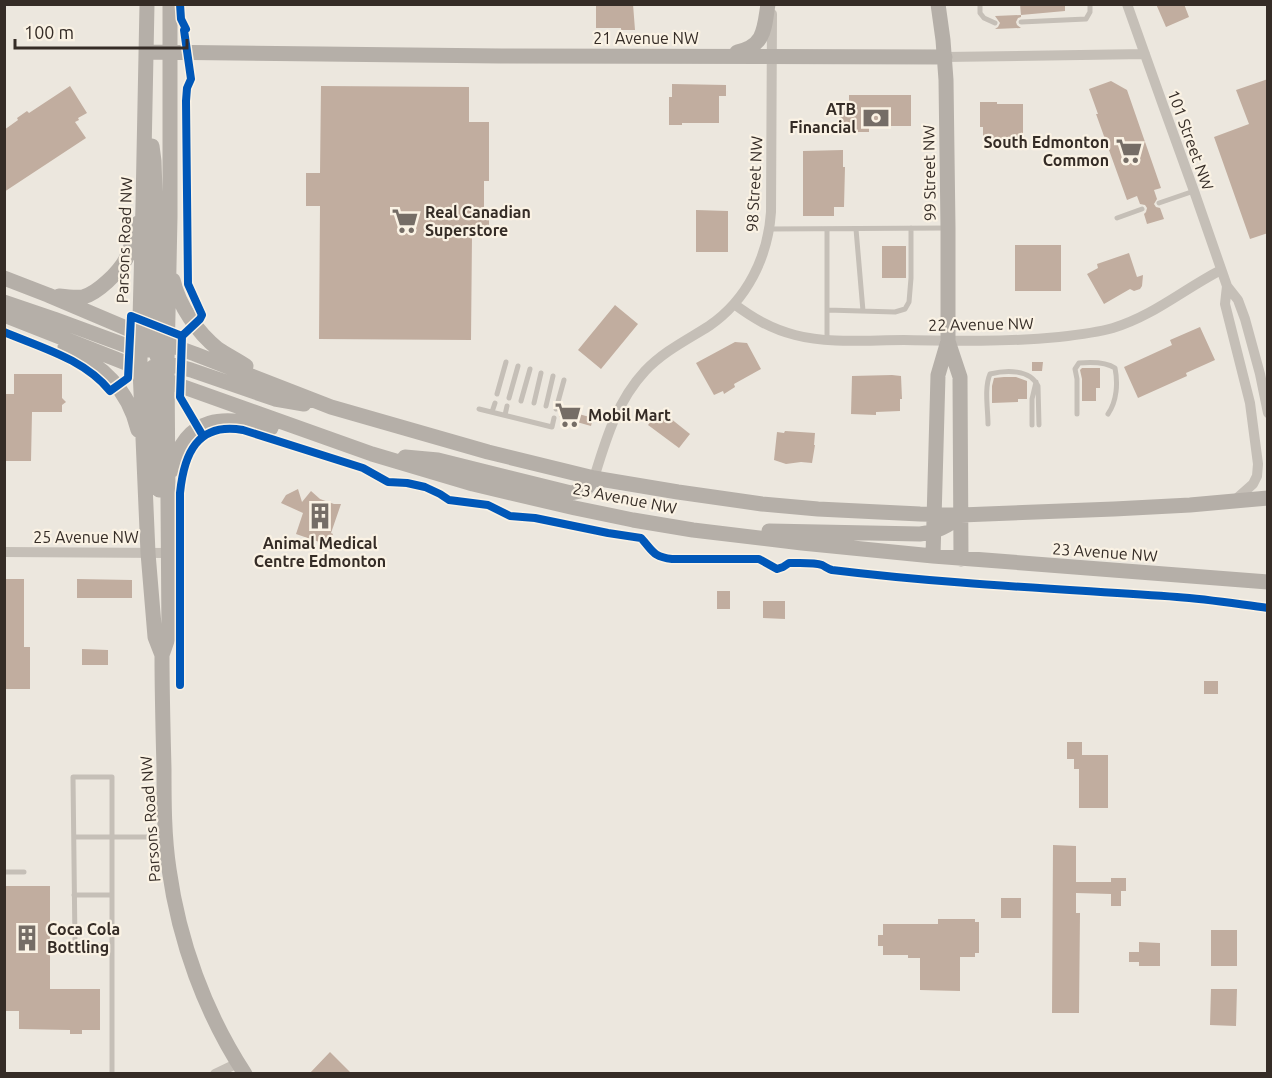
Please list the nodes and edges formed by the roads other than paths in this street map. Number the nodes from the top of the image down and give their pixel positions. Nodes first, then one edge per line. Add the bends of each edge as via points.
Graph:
1 (147, 4) edge
2 (170, 4) edge
3 (770, 4) edge
4 (938, 4) edge
5 (980, 4) edge
6 (1128, 4) edge
7 (1090, 6) edge
8 (1021, 22) dead end
9 (995, 23) dead end
10 (147, 52) junction
11 (170, 52) junction
12 (1145, 54) junction
13 (772, 56) junction
14 (696, 57) junction
15 (945, 57) junction
16 (145, 122) junction
17 (1194, 191) junction
18 (1159, 203) dead end
19 (143, 205) junction
20 (1142, 209) dead end
21 (170, 217) junction
22 (1117, 218) dead end
23 (911, 228) junction
24 (948, 228) junction
25 (827, 229) junction
26 (856, 229) junction
27 (769, 230) junction
28 (1221, 270) junction
29 (4, 278) edge
30 (1227, 286) junction
31 (48, 295) junction
32 (4, 302) edge
33 (734, 304) junction
34 (827, 310) junction
35 (863, 311) junction
36 (4, 315) edge
37 (4, 321) edge
38 (827, 340) junction
39 (948, 341) junction
40 (153, 356) junction
41 (506, 362) dead end
42 (518, 366) dead end
43 (530, 369) dead end
44 (542, 373) dead end
45 (553, 376) dead end
46 (564, 380) dead end
47 (1036, 381) junction
48 (293, 393) junction
49 (497, 394) dead end
50 (509, 398) dead end
51 (522, 401) dead end
52 (495, 403) dead end
53 (534, 403) dead end
54 (507, 406) dead end
55 (546, 406) dead end
56 (331, 407) junction
57 (479, 409) dead end
58 (556, 409) dead end
59 (519, 410) dead end
60 (492, 412) junction
61 (531, 412) dead end
62 (1268, 413) edge
63 (1077, 414) dead end
64 (1108, 414) dead end
65 (505, 416) junction
66 (544, 416) dead end
67 (517, 418) junction
68 (554, 418) dead end
69 (529, 422) junction
70 (988, 424) dead end
71 (542, 425) junction
72 (1032, 425) dead end
73 (1039, 425) dead end
74 (355, 449) junction
75 (372, 454) junction
76 (594, 478) junction
77 (145, 493) junction
78 (1268, 498) edge
79 (1233, 502) junction
80 (169, 509) junction
81 (934, 514) junction
82 (961, 514) junction
83 (693, 530) junction
84 (933, 533) junction
85 (168, 547) junction
86 (4, 552) edge
87 (148, 553) junction
88 (933, 556) junction
89 (961, 559) junction
90 (1268, 582) edge
91 (162, 655) junction
92 (74, 837) junction
93 (112, 837) junction
94 (165, 837) junction
95 (24, 872) dead end
96 (4, 873) edge
97 (74, 895) junction
98 (112, 895) junction
99 (112, 946) junction
100 (242, 1068) edge
101 (112, 1074) edge
102 (215, 1074) edge

1 - 10 main road, Parsons Road NW
2 - 11 main road, Parsons Road NW
3 - 13 street, 98 Street NW
3 - 14 main road via 764,29 752,47
4 - 15 main road, 99 Street NW
5 - 9 lane via 980,14
6 - 12 street, 101 Street NW
7 - 8 lane via 1086,20
10 - 11 main road, 21 Avenue NW
10 - 16 main road, Parsons Road NW
11 - 14 main road, 21 Avenue NW
11 - 21 main road, Parsons Road NW
12 - 15 street, 21 Avenue NW
12 - 17 street, 101 Street NW
13 - 14 main road, 21 Avenue NW
13 - 15 main road, 21 Avenue NW
13 - 27 street, 98 Street NW
15 - 24 main road, 99 Street NW
16 - 19 main road, Parsons Road NW
16 - 40 main road via 154,161
17 - 18 lane
17 - 28 street, 101 Street NW
19 - 31 main road via 127,257 106,283 83,297
19 - 40 main road, Parsons Road NW
20 - 22 lane
21 - 40 main road, Parsons Road NW
21 - 48 main road via 174,283 194,324 218,348
23 - 24 lane
23 - 26 lane
23 - 35 lane via 911,278 905,309
24 - 39 main road, 99 Street NW
25 - 26 lane
25 - 27 lane
25 - 34 lane
26 - 35 lane
27 - 33 street, 98 Street NW via 756,269
28 - 30 street, 101 Street NW
28 - 39 street, 22 Avenue NW via 1147,314 1109,329 1038,339
29 - 31 main road, 23 Avenue NW
30 - 62 street, 101 Street NW via 1245,319
30 - 79 street, 101 Street NW via 1225,304 1250,403 1258,464 1253,484
31 - 40 main road, 23 Avenue NW
32 - 40 main road
33 - 38 street, 22 Avenue NW via 768,326
33 - 76 street, 98 Street NW via 664,354 639,378 611,424
34 - 35 lane
34 - 38 lane
36 - 40 main road, 23 Avenue NW
37 - 77 main road via 75,352 106,373 117,386 136,421
38 - 39 street, 22 Avenue NW
39 - 81 main road, 99 Street NW via 938,375
39 - 82 main road, 99 Street NW via 960,377
40 - 48 main road, 23 Avenue NW
40 - 56 main road via 275,399
40 - 74 main road, 23 Avenue NW
40 - 77 main road, Parsons Road NW
40 - 80 main road, Parsons Road NW
40 - 85 main road via 159,506
41 - 49 lane
42 - 50 lane
43 - 51 lane
44 - 53 lane
45 - 55 lane
46 - 58 lane
47 - 70 lane via 1026,373 990,374
47 - 72 lane
47 - 73 lane
48 - 56 main road, 23 Avenue NW
52 - 60 lane
54 - 65 lane
56 - 76 main road, 23 Avenue NW
57 - 60 lane
59 - 67 lane
60 - 65 lane
61 - 69 lane
63 - 64 lane via 1075,369 1084,363 1115,368 1115,399
65 - 67 lane
66 - 71 lane
67 - 69 lane
68 - 71 lane via 552,427
69 - 71 lane
74 - 75 main road, 23 Avenue NW
74 - 80 main road via 252,423 210,422 193,433 178,452 172,470
75 - 76 main road via 438,460 571,493 585,490
75 - 83 main road, 23 Avenue NW via 473,484
76 - 81 main road, 23 Avenue NW via 762,504
77 - 87 main road, Parsons Road NW
78 - 79 main road, 23 Avenue NW
79 - 82 main road, 23 Avenue NW
80 - 85 main road, Parsons Road NW
81 - 82 main road, 23 Avenue NW
81 - 84 main road, 99 Street NW
82 - 84 main road
82 - 89 main road, 99 Street NW
83 - 84 main road
83 - 88 main road, 23 Avenue NW
84 - 88 main road, 99 Street NW
85 - 87 street, 25 Avenue NW
85 - 91 main road, Parsons Road NW via 170,635
86 - 87 street, 25 Avenue NW
87 - 91 main road, Parsons Road NW via 155,637
88 - 89 main road, 23 Avenue NW
89 - 90 main road, 23 Avenue NW
91 - 94 main road, Parsons Road NW
92 - 93 lane
92 - 93 lane via 73,777 112,777
92 - 97 lane
93 - 94 lane
93 - 98 lane
94 - 100 main road, Parsons Road NW via 172,892 187,947 213,1016
95 - 96 lane
97 - 98 lane
97 - 99 lane via 75,944
98 - 99 lane
99 - 101 lane
100 - 102 street

